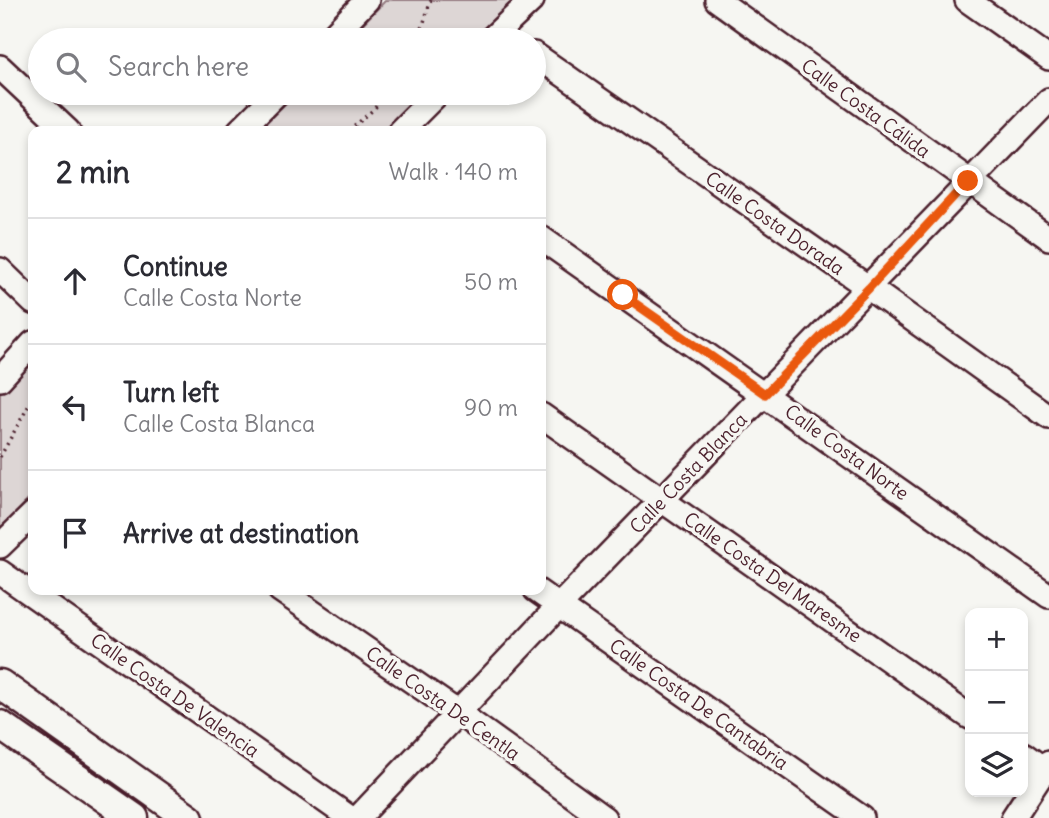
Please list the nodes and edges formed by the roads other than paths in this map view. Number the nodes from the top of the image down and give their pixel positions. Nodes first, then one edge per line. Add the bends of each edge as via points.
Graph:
1 (367, 0) edge
2 (532, 0) edge
3 (717, 0) edge
4 (967, 0) edge
5 (340, 28) edge
6 (509, 28) edge
7 (1049, 58) edge
8 (546, 62) edge
9 (0, 66) edge
10 (28, 93) edge
11 (1049, 100) edge
12 (41, 105) edge
13 (265, 105) edge
14 (426, 105) edge
15 (63, 126) edge
16 (244, 126) edge
17 (405, 126) edge
18 (968, 181) junction
19 (1049, 239) edge
20 (546, 241) edge
21 (0, 270) edge
22 (869, 288) junction
23 (28, 297) edge
24 (28, 348) edge
25 (0, 379) edge
26 (765, 394) junction
27 (1049, 417) edge
28 (546, 418) edge
29 (662, 499) junction
30 (28, 519) edge
31 (0, 547) edge
32 (0, 572) edge
33 (28, 592) edge
34 (33, 595) edge
35 (287, 595) edge
36 (543, 595) edge
37 (1049, 596) edge
38 (559, 606) junction
39 (0, 684) edge
40 (457, 712) junction
41 (965, 713) edge
42 (0, 725) edge
43 (1028, 757) edge
44 (1047, 768) edge
45 (123, 815) edge
46 (189, 818) edge
47 (350, 818) edge
48 (358, 818) edge
49 (604, 818) edge
50 (862, 818) edge
51 (1013, 818) edge

1 - 5 street
2 - 6 street
3 - 18 street, Calle Costa Cálida
4 - 7 street
8 - 22 street, Calle Costa Dorada
9 - 10 street
11 - 18 street, Calle Costa Blanca
12 - 15 street
13 - 16 street
14 - 17 street
18 - 19 street, Calle Costa Cálida
18 - 22 street, Calle Costa Blanca
20 - 26 street, Calle Costa Norte
21 - 23 street
22 - 26 street, Calle Costa Blanca
22 - 27 street, Calle Costa Dorada
24 - 25 street
26 - 29 street, Calle Costa Blanca
26 - 37 street, Calle Costa Norte
28 - 29 street, Calle Costa Del Maresme
29 - 38 street, Calle Costa Blanca
29 - 41 street, Calle Costa Del Maresme
30 - 31 street
32 - 33 street, Calle Costa De Valencia
34 - 47 street, Calle Costa De Valencia
35 - 40 street, Calle Costa De Centla
36 - 38 street, Calle Costa De Cantabria
38 - 40 street, Calle Costa Blanca
38 - 50 street, Calle Costa De Cantabria
39 - 46 main road
40 - 48 street, Calle Costa Blanca
40 - 49 street, Calle Costa De Centla
42 - 45 main road
43 - 44 street
44 - 51 street

